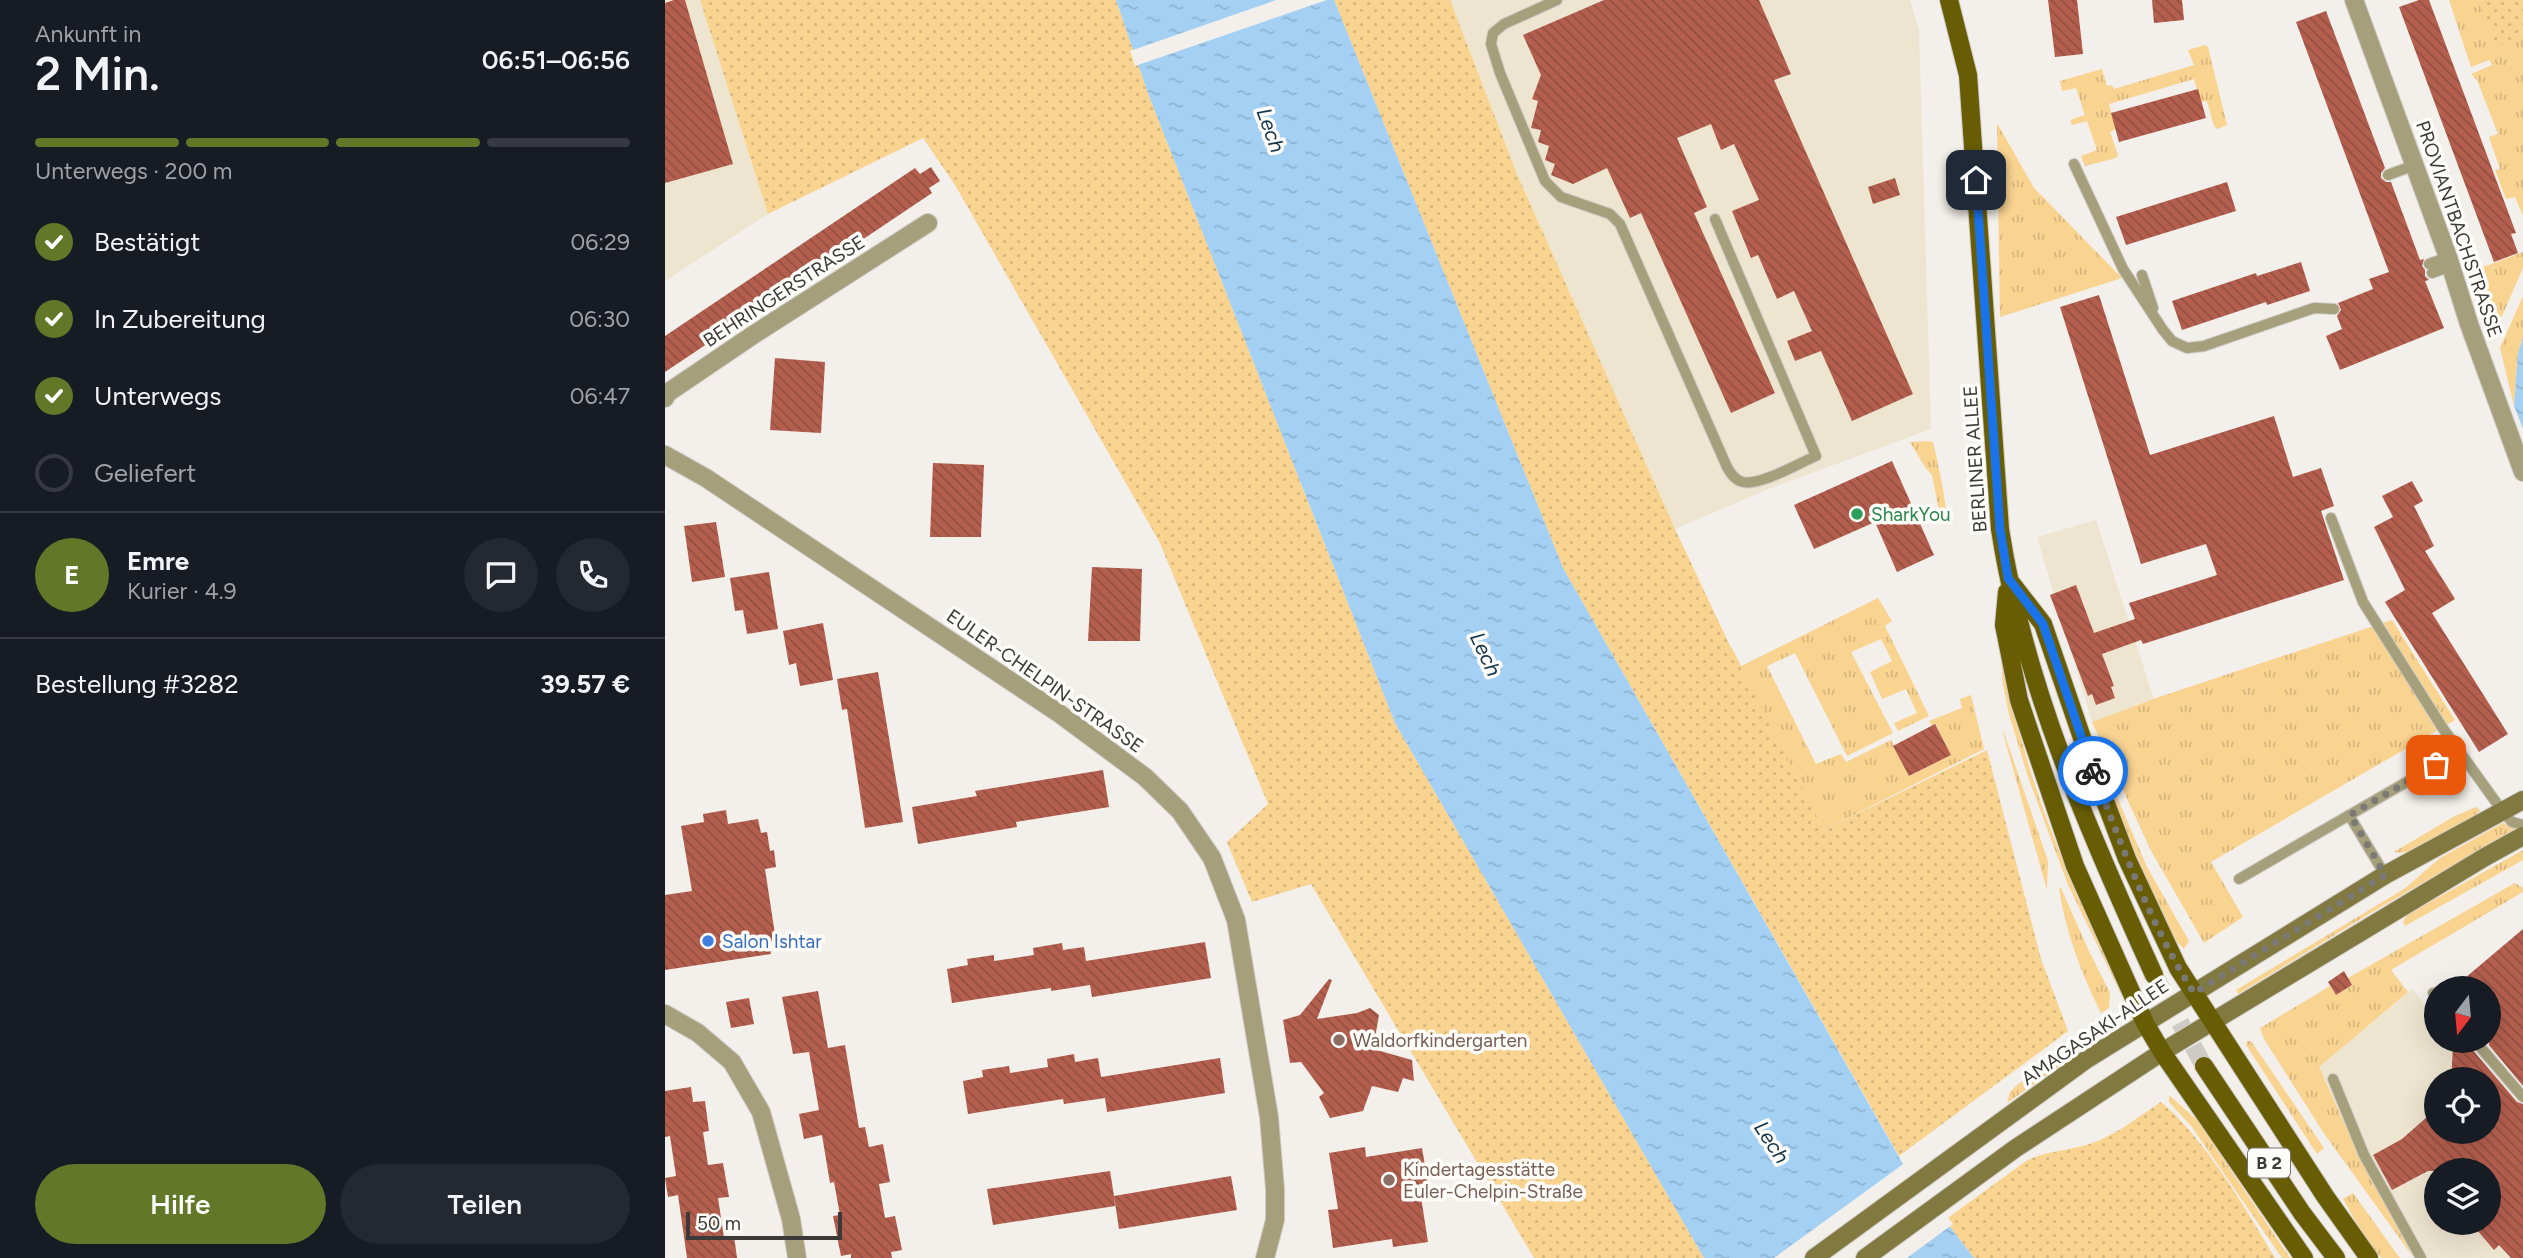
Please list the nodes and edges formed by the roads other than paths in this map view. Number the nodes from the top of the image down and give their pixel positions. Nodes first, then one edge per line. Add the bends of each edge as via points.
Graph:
1 (1557, 0) edge
2 (1949, 0) edge
3 (2354, 0) edge
4 (2074, 164) dead end
5 (2415, 165) junction
6 (2388, 175) dead end
7 (1715, 219) dead end
8 (928, 223) dead end
9 (2450, 262) junction
10 (2430, 269) dead end
11 (2142, 275) dead end
12 (2334, 309) dead end
13 (2158, 322) junction
14 (665, 398) edge
15 (665, 455) edge
16 (2523, 472) edge
17 (2331, 518) dead end
18 (2008, 578) junction
19 (2436, 765) dead end
20 (2523, 800) edge
21 (2503, 811) junction
22 (2350, 815) junction
23 (2523, 825) edge
24 (2523, 836) edge
25 (2385, 875) junction
26 (2239, 879) dead end
27 (2154, 975) tunnel mouth
28 (2194, 993) junction
29 (665, 1014) edge
30 (2213, 1021) junction
31 (2145, 1023) junction
32 (2162, 1052) junction
33 (2486, 1054) edge
34 (2204, 1066) tunnel mouth
35 (2333, 1079) dead end
36 (2523, 1097) edge
37 (797, 1258) edge
38 (1265, 1258) edge
39 (1814, 1258) edge
40 (1865, 1258) edge
41 (2304, 1258) edge
42 (2336, 1258) edge
43 (2369, 1258) edge
44 (2421, 1258) edge

1 - 7 lane via 1493,33 1490,44 1500,74 1545,181 1561,197 1610,214 1620,223 1727,467 1733,477 1756,482 1816,456
2 - 18 main road, BERLINER ALLEE via 1968,75 2000,529
3 - 5 street, PROVIANTBACHSTRASSE
4 - 13 lane via 2123,269
5 - 6 lane
5 - 9 street, PROVIANTBACHSTRASSE
8 - 14 street, BEHRINGERSTRASSE via 753,335
9 - 10 lane
9 - 16 street, PROVIANTBACHSTRASSE
11 - 13 lane
12 - 13 lane via 2314,308 2187,348 2172,341
15 - 38 street, EULER-CHELPIN-STRASSE via 1061,714 1145,776 1180,811 1212,858 1235,920 1270,1129 1275,1220
17 - 21 lane via 2363,602 2442,727
18 - 27 main road, BERLINER ALLEE via 2031,669 2094,844
18 - 28 main road via 2043,624 2127,859
18 - 31 main road via 2004,625 2019,700 2075,866
19 - 22 lane
20 - 21 main road, AMAGASAKI-ALLEE
21 - 23 lane via 2512,822
21 - 25 main road, AMAGASAKI-ALLEE
22 - 25 lane
22 - 26 lane
24 - 30 main road
25 - 28 main road, AMAGASAKI-ALLEE
28 - 30 main road
28 - 31 main road, AMAGASAKI-ALLEE
29 - 37 street via 698,1033 731,1062 761,1112 791,1219
30 - 32 main road
30 - 43 main road
31 - 32 main road
31 - 39 main road, AMAGASAKI-ALLEE via 2087,1059
32 - 40 main road via 2016,1148
32 - 41 main road
33 - 36 lane
34 - 42 main road, B 2
35 - 44 lane via 2364,1155

